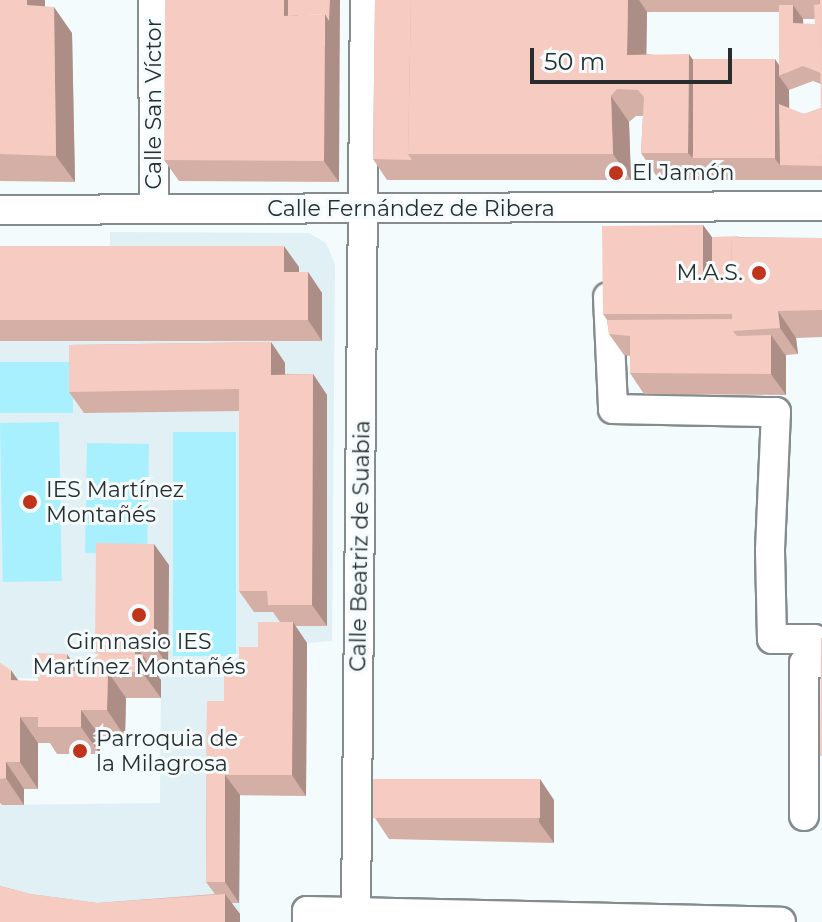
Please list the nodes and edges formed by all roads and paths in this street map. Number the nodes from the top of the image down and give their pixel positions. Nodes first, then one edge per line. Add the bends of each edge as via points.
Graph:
1 (153, 0) edge
2 (365, 0) edge
3 (822, 206) edge
4 (154, 207) junction
5 (604, 208) junction
6 (0, 210) edge
7 (363, 211) junction
8 (605, 239) edge
9 (607, 270) edge
10 (817, 663) edge
11 (804, 816) dead end
12 (356, 913) junction
13 (529, 919) edge
14 (750, 920) edge
15 (781, 920) edge
16 (307, 922) edge

1 - 4 street, Calle San Víctor
2 - 7 street, Calle Beatriz de Suabia
3 - 5 street, Calle Fernández de Ribera
4 - 6 street, Calle Fernández de Ribera
4 - 7 street, Calle Fernández de Ribera
5 - 7 street, Calle Fernández de Ribera
5 - 8 street
7 - 12 street, Calle Beatriz de Suabia
9 - 10 street via 613,409 776,412 772,639 814,639
10 - 11 street via 804,663
12 - 13 street
12 - 16 street via 307,911
13 - 14 street
14 - 15 street

